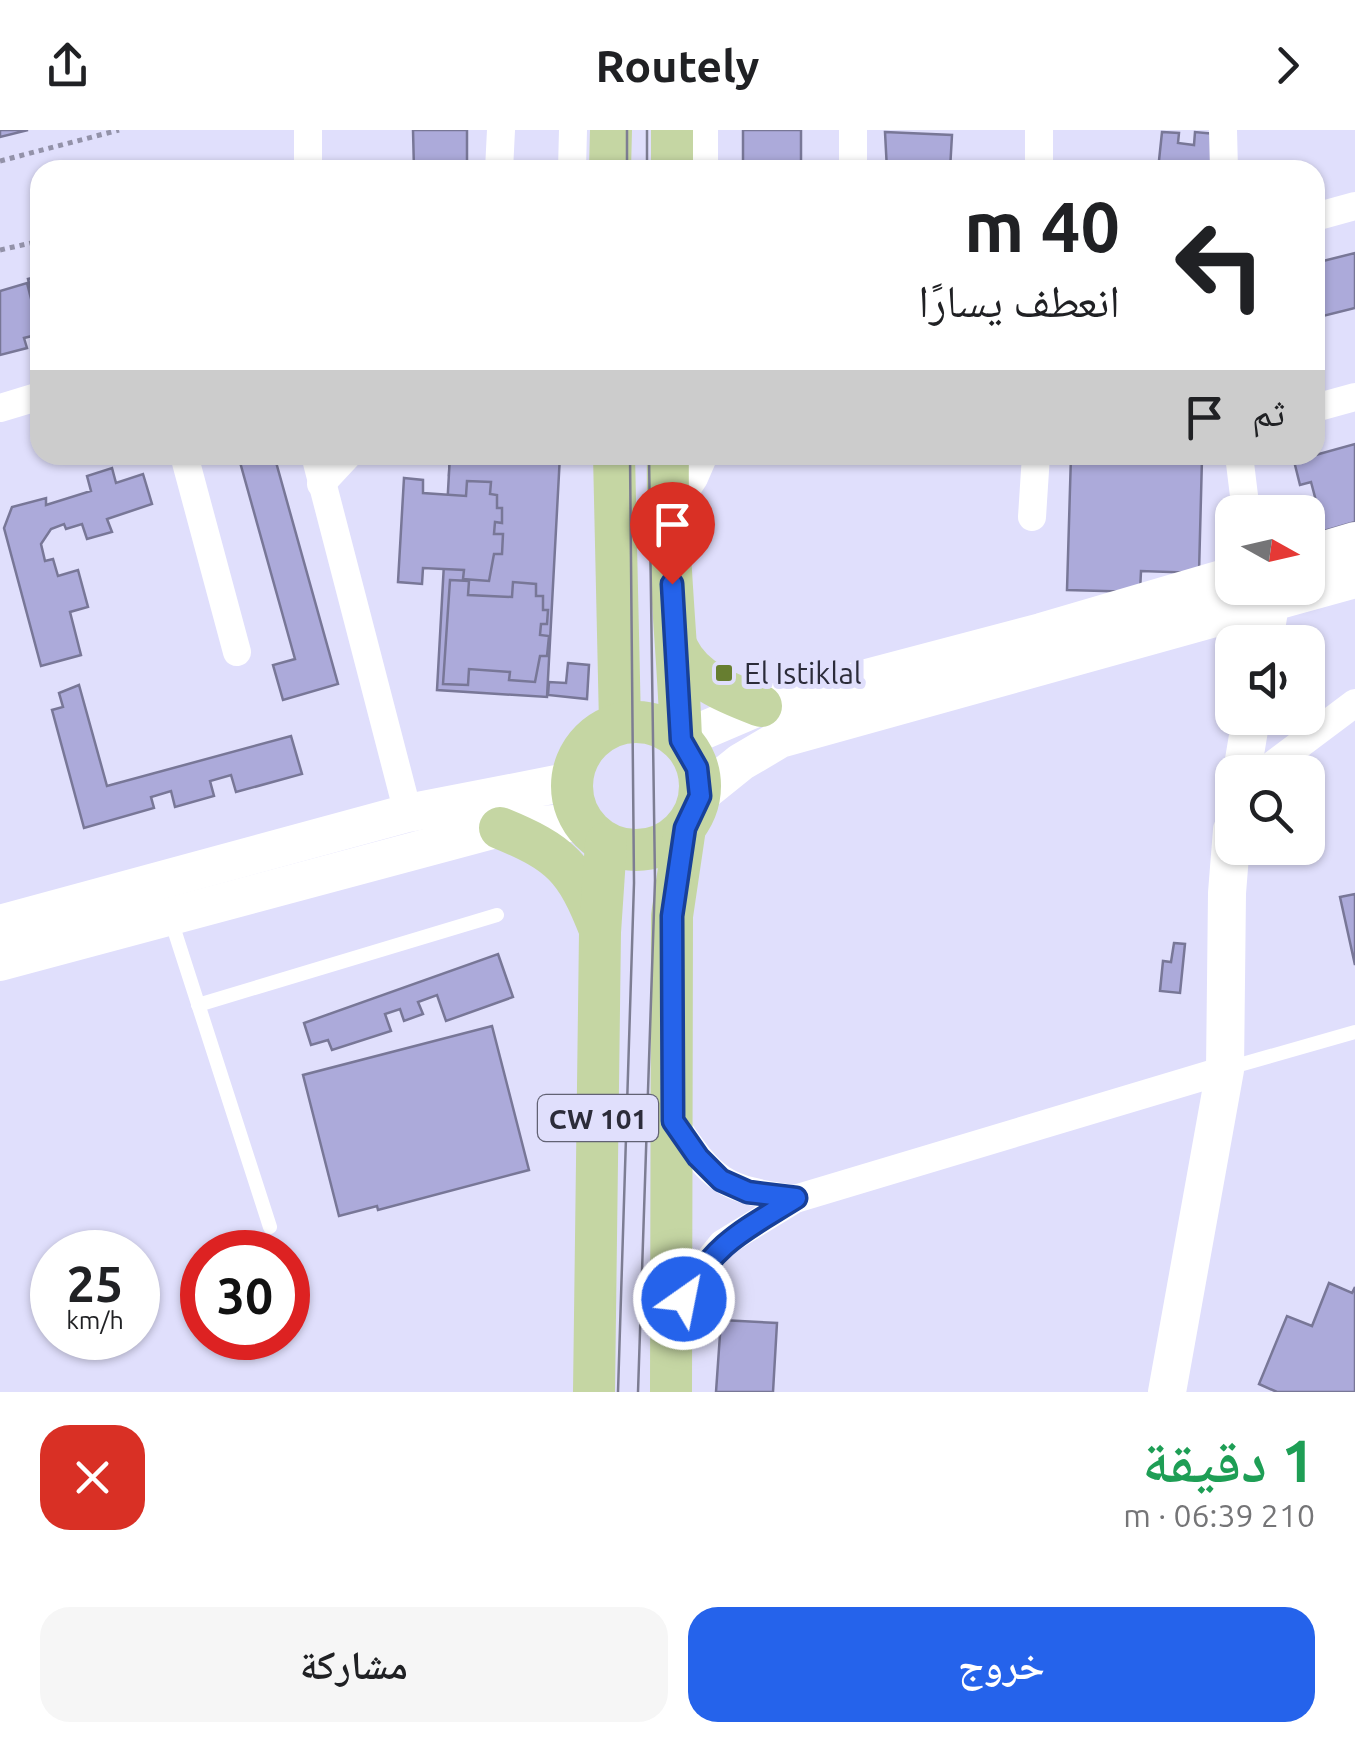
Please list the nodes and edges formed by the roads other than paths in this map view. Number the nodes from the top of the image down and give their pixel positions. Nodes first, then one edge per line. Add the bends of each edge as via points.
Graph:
1 (308, 130) edge
2 (500, 130) edge
3 (573, 130) edge
4 (610, 130) edge
5 (672, 130) edge
6 (704, 130) edge
7 (852, 130) edge
8 (1039, 130) edge
9 (1223, 130) edge
10 (308, 160) edge
11 (500, 160) edge
12 (572, 160) edge
13 (610, 160) edge
14 (672, 160) edge
15 (704, 160) edge
16 (853, 160) edge
17 (1039, 160) edge
18 (1224, 160) edge
19 (1355, 206) edge
20 (1325, 214) edge
21 (1355, 397) edge
22 (30, 399) edge
23 (1325, 405) edge
24 (0, 408) edge
25 (187, 465) edge
26 (317, 465) edge
27 (339, 465) edge
28 (614, 465) edge
29 (668, 465) edge
30 (700, 465) edge
31 (1035, 465) edge
32 (1240, 465) edge
33 (321, 484) junction
34 (1244, 495) edge
35 (1032, 517) dead end
36 (667, 519) junction
37 (1355, 542) edge
38 (1325, 550) edge
39 (1355, 579) edge
40 (1215, 581) edge
41 (1325, 585) edge
42 (1237, 605) edge
43 (678, 649) junction
44 (237, 652) dead end
45 (1355, 703) edge
46 (761, 706) junction
47 (620, 723) junction
48 (681, 740) junction
49 (1286, 755) edge
50 (572, 781) junction
51 (692, 812) junction
52 (408, 813) junction
53 (500, 828) junction
54 (594, 833) junction
55 (1229, 865) edge
56 (497, 915) dead end
57 (170, 916) junction
58 (0, 924) edge
59 (600, 932) junction
60 (0, 962) edge
61 (198, 1005) junction
62 (1355, 1032) edge
63 (1224, 1070) junction
64 (673, 1121) junction
65 (796, 1198) junction
66 (270, 1227) dead end
67 (670, 1374) edge
68 (594, 1392) edge
69 (1166, 1392) edge

1 - 10 street
2 - 11 street
3 - 12 street
4 - 13 main road
5 - 14 main road
6 - 15 street
7 - 16 street
8 - 17 street
9 - 18 street
19 - 20 street
21 - 23 street
22 - 24 street
25 - 44 street
26 - 33 street
27 - 33 street
28 - 47 main road
29 - 36 main road
30 - 36 street
31 - 35 street
32 - 34 street
33 - 52 street
36 - 43 main road
37 - 38 street
39 - 41 street
40 - 46 street
42 - 51 street via 780,739 740,762
43 - 46 main road via 686,665 709,682
43 - 48 main road
45 - 49 street
46 - 48 street
47 - 48 main road via 659,726
47 - 50 main road via 592,738
48 - 51 main road via 697,768
50 - 52 street
50 - 54 main road via 576,809
51 - 54 main road via 656,848 622,850
51 - 64 main road, CW 101 via 672,916
52 - 58 street
53 - 54 street
53 - 57 street
53 - 59 main road via 544,846 569,870
54 - 59 main road, CW 101
55 - 63 street
56 - 61 lane
57 - 60 street
57 - 61 lane
59 - 68 main road, CW 101
61 - 66 lane
62 - 63 lane
63 - 65 street
63 - 69 street
64 - 65 street via 721,1180 748,1192
64 - 67 main road, CW 101
65 - 67 street via 722,1244 698,1274 684,1299

